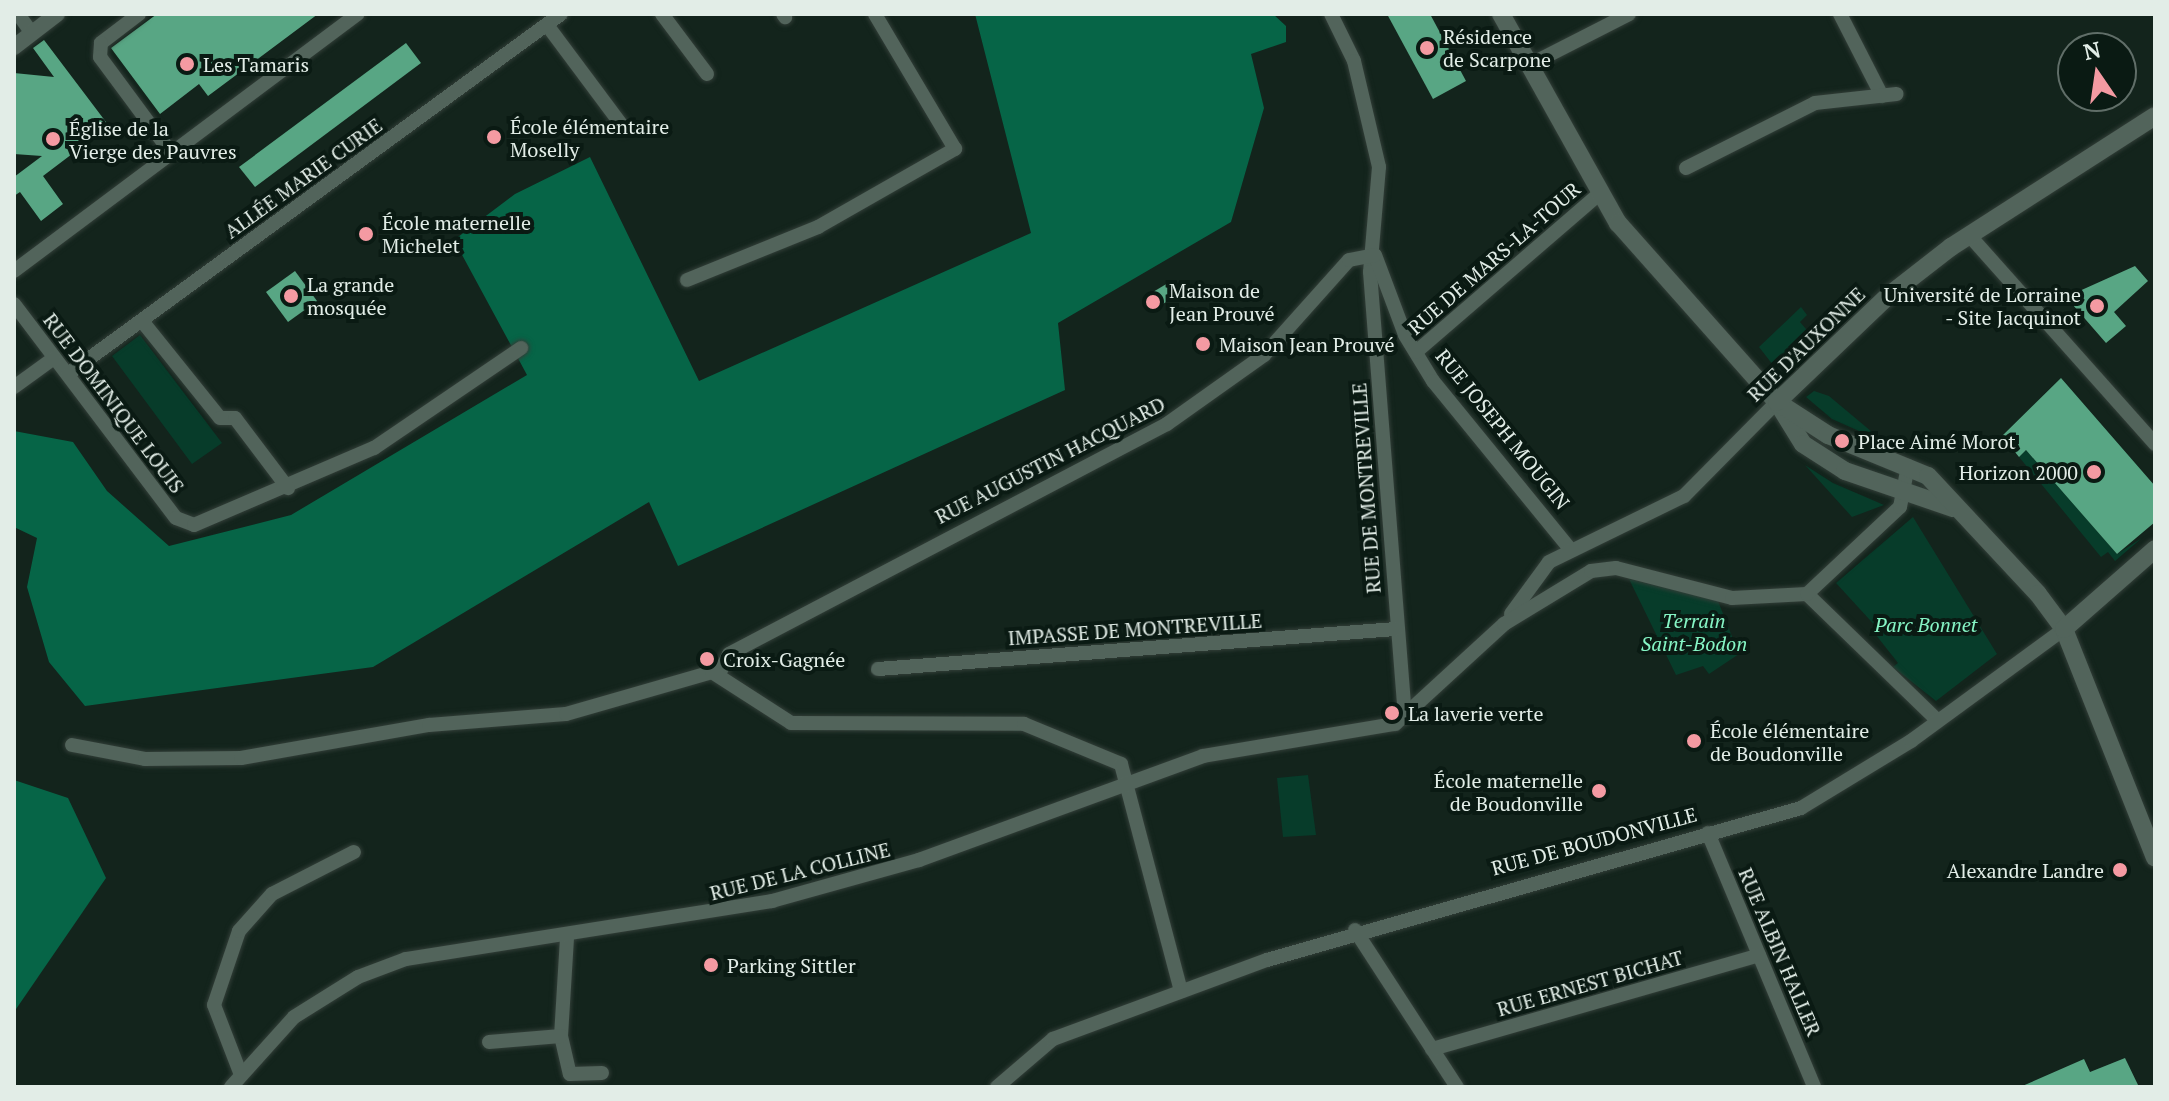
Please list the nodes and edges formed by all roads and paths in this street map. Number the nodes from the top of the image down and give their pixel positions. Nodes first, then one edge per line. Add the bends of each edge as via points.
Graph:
1 (18, 14) edge
2 (57, 14) edge
3 (139, 14) edge
4 (357, 14) edge
5 (561, 14) edge
6 (662, 14) edge
7 (875, 14) edge
8 (1331, 14) edge
9 (1501, 14) edge
10 (1629, 14) edge
11 (1840, 14) edge
12 (547, 25) junction
13 (32, 33) junction
14 (14, 47) edge
15 (1529, 65) junction
16 (707, 74) dead end
17 (2155, 116) edge
18 (623, 127) dead end
19 (171, 153) junction
20 (1686, 168) dead end
21 (1599, 194) junction
22 (1969, 235) junction
23 (1375, 255) junction
24 (14, 271) edge
25 (687, 280) dead end
26 (14, 304) edge
27 (142, 321) junction
28 (521, 348) dead end
29 (1416, 352) junction
30 (54, 358) junction
31 (68, 374) junction
32 (14, 387) edge
33 (1777, 402) junction
34 (2155, 444) edge
35 (1908, 466) junction
36 (288, 488) junction
37 (1903, 493) junction
38 (1953, 508) junction
39 (1570, 549) junction
40 (2155, 549) edge
41 (1536, 577) junction
42 (1547, 593) junction
43 (1807, 594) junction
44 (1504, 624) junction
45 (1396, 629) junction
46 (2064, 629) junction
47 (878, 669) dead end
48 (720, 672) junction
49 (1405, 718) junction
50 (1938, 721) junction
51 (72, 745) dead end
52 (1126, 781) junction
53 (1708, 833) junction
54 (354, 852) dead end
55 (2155, 858) edge
56 (1355, 930) junction
57 (567, 938) junction
58 (1759, 955) junction
59 (1181, 991) junction
60 (561, 1036) junction
61 (489, 1042) dead end
62 (1432, 1049) junction
63 (602, 1073) dead end
64 (241, 1075) junction
65 (231, 1087) edge
66 (997, 1087) edge
67 (1457, 1087) edge
68 (1814, 1087) edge

1 - 13 street
2 - 13 street
3 - 19 street via 101,43 100,57
4 - 19 street
5 - 12 street, ALLÉE MARIE CURIE
6 - 16 street
7 - 25 street via 955,149 818,227
8 - 23 street, RUE JOSEPH MOUGIN via 1354,61 1379,167
9 - 15 main road
10 - 15 street
11 - 20 street via 1890,95 1815,103
12 - 18 street
12 - 27 street, ALLÉE MARIE CURIE
13 - 14 street
15 - 21 main road
17 - 22 main road, RUE D'AUXONNE
19 - 24 street
21 - 29 street, RUE DE MARS-LA-TOUR
21 - 33 main road via 1640,250
22 - 33 main road, RUE D'AUXONNE
22 - 34 street
23 - 29 street, RUE JOSEPH MOUGIN
23 - 45 street, RUE DE MONTREVILLE via 1370,272
23 - 48 street, RUE AUGUSTIN HACQUARD via 1342,266 1264,355 1167,424 729,654
26 - 30 street, RUE DOMINIQUE LOUIS
27 - 31 street, ALLÉE MARIE CURIE
27 - 36 street via 220,418 235,418
28 - 36 street, RUE DOMINIQUE LOUIS via 400,433
29 - 39 street, RUE JOSEPH MOUGIN
30 - 31 street, RUE DOMINIQUE LOUIS
30 - 32 street
31 - 36 street, RUE DOMINIQUE LOUIS via 182,522 216,519
33 - 35 main road via 1828,435
33 - 37 main road via 1790,429 1821,460
33 - 39 street, RUE D'AUXONNE via 1684,496
35 - 37 street
35 - 38 main road via 1942,488
37 - 38 main road
37 - 43 street via 1900,507
38 - 46 main road
39 - 41 street, RUE D'AUXONNE
40 - 46 main road, RUE DE BOUDONVILLE
41 - 42 street
41 - 44 street, RUE D'AUXONNE
42 - 43 street via 1608,567 1732,598
42 - 44 street
43 - 50 street
44 - 49 street
45 - 47 street, IMPASSE DE MONTREVILLE
45 - 49 street, RUE DE MONTREVILLE
46 - 50 street, RUE DE BOUDONVILLE
46 - 55 main road
48 - 51 street via 533,720 429,725 241,758 112,756
48 - 52 street via 791,723 1024,724 1112,757
49 - 52 street, RUE DE LA COLLINE via 1353,735 1203,756
50 - 53 street, RUE DE BOUDONVILLE via 1811,804
52 - 57 street, RUE DE LA COLLINE via 886,870 738,909
52 - 59 street
53 - 56 street, RUE DE BOUDONVILLE
53 - 58 street, RUE ALBIN HALLER
54 - 64 street via 260,903 234,941 214,997 219,1033
56 - 59 street, RUE DE BOUDONVILLE
56 - 62 street
57 - 60 street
57 - 64 street, RUE DE LA COLLINE via 444,949 366,974 288,1022
58 - 62 street, RUE ERNEST BICHAT
58 - 68 street, RUE ALBIN HALLER
59 - 66 street, RUE DE BOUDONVILLE via 1053,1039
60 - 61 street
60 - 63 street via 570,1074
62 - 67 street
64 - 65 street, RUE DE LA COLLINE

